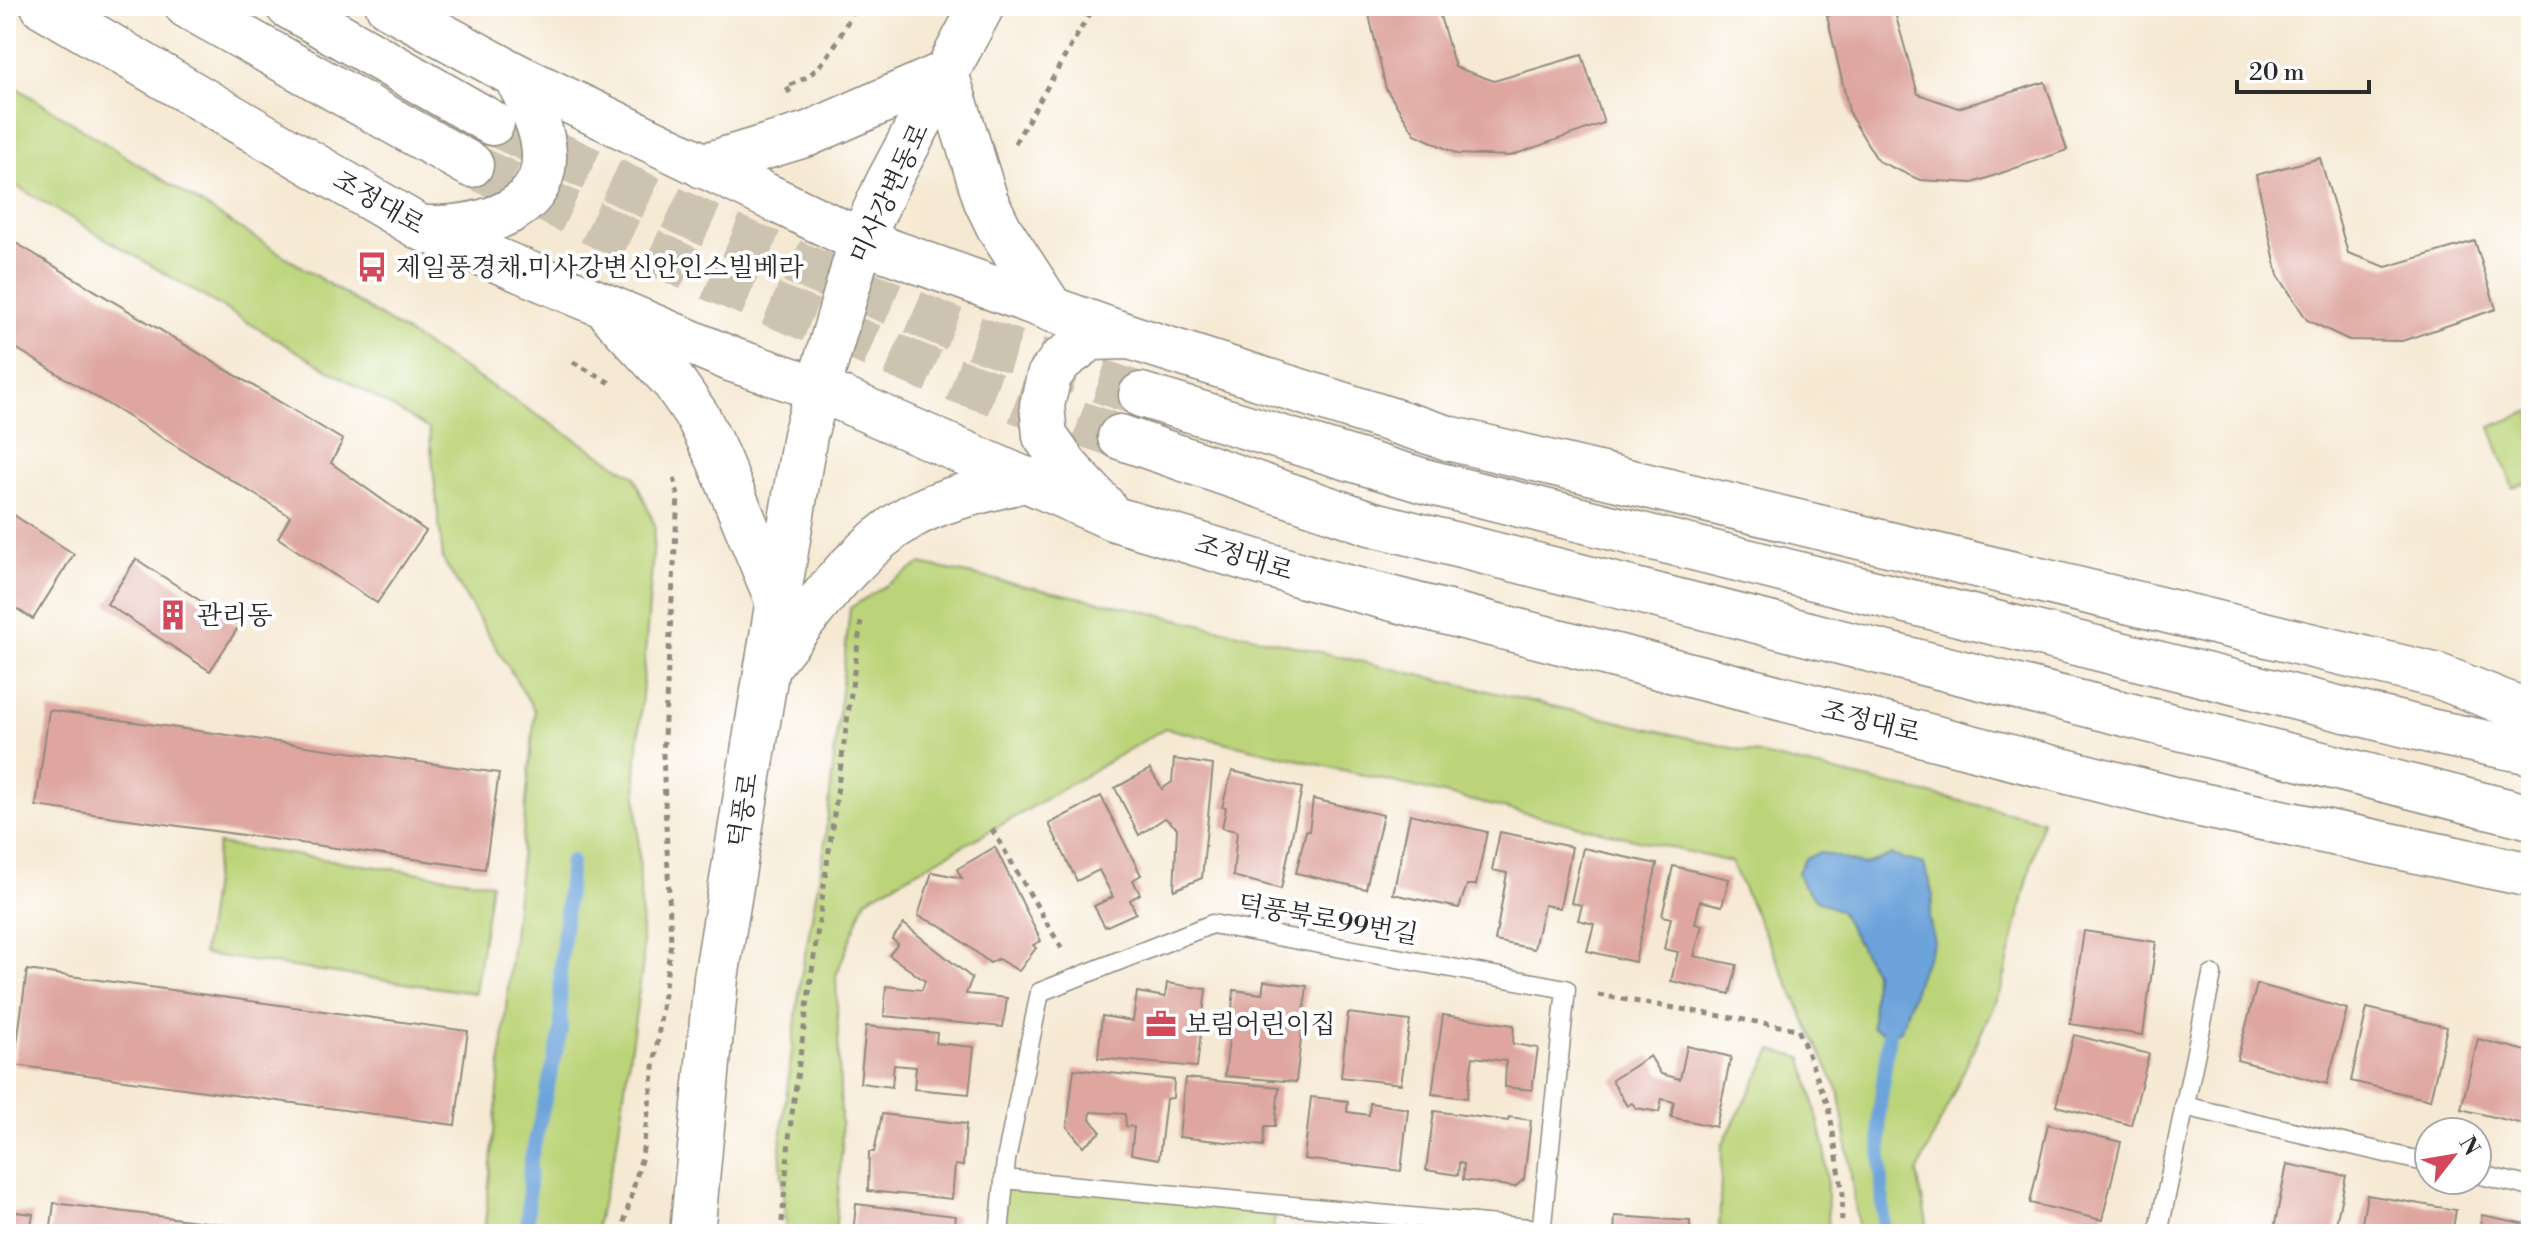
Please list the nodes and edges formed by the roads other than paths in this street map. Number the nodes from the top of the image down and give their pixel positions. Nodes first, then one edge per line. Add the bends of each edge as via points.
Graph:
1 (43, 6) edge
2 (187, 6) edge
3 (288, 6) edge
4 (388, 6) edge
5 (982, 6) edge
6 (946, 73) junction
7 (515, 75) junction
8 (492, 123) tunnel mouth
9 (471, 165) tunnel mouth
10 (703, 166) junction
11 (421, 228) junction
12 (861, 241) junction
13 (603, 305) junction
14 (1052, 310) junction
15 (1130, 337) junction
16 (819, 389) junction
17 (1141, 395) tunnel mouth
18 (1120, 437) tunnel mouth
19 (1027, 479) junction
20 (1115, 519) junction
21 (778, 602) junction
22 (767, 667) junction
23 (2531, 713) edge
24 (2531, 752) edge
25 (2531, 817) edge
26 (2531, 875) edge
27 (2212, 975) dead end
28 (2184, 1106) junction
29 (2413, 1159) edge
30 (2493, 1178) edge
31 (1004, 1179) junction
32 (2531, 1187) edge
33 (1540, 1232) edge
34 (692, 1234) edge
35 (999, 1234) edge
36 (2158, 1234) edge

1 - 11 main road, 조정대로
2 - 9 main road
3 - 8 main road
4 - 7 main road
5 - 6 main road, 미사강변동로
6 - 10 main road via 808,134
6 - 12 main road, 미사강변동로
6 - 14 main road via 986,201
7 - 10 main road
7 - 11 main road via 543,141 537,186 525,203 503,216 449,229
10 - 12 main road
11 - 13 main road, 조정대로
12 - 14 main road
12 - 16 main road, 미사강변동로
13 - 16 main road, 조정대로 via 733,360
13 - 21 main road via 674,382 698,417
14 - 15 main road
15 - 20 main road via 1091,338 1061,360 1049,376 1042,405 1045,436
15 - 23 main road via 1448,438 2438,676
16 - 19 main road, 조정대로
16 - 21 main road, 덕풍로 via 805,435
17 - 24 main road via 1424,481
18 - 25 main road via 1370,523
19 - 20 main road, 조정대로
19 - 22 main road via 912,516 866,549
20 - 26 main road, 조정대로 via 1311,578 2182,801
21 - 22 main road, 덕풍로
22 - 34 main road, 덕풍로 via 716,978
27 - 28 lane
28 - 29 lane
28 - 36 lane
30 - 32 lane
31 - 33 lane
31 - 33 lane, 덕풍북로99번길 via 1040,992 1212,924 1566,989
31 - 35 lane, 덕풍북로99번길

